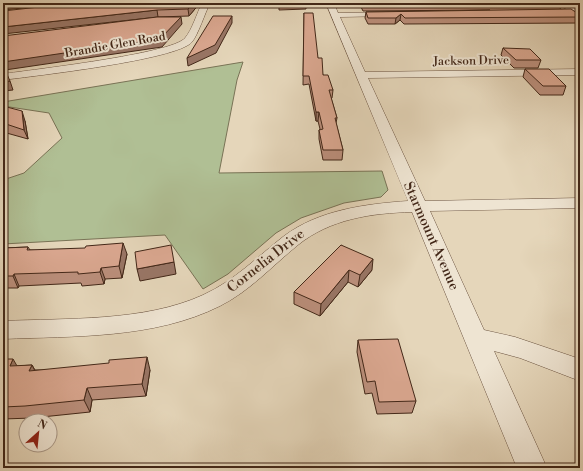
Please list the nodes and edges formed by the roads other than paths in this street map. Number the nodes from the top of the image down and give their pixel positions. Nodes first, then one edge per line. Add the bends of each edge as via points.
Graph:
1 (206, 3) edge
2 (559, 3) edge
3 (333, 9) edge
4 (562, 12) edge
5 (579, 13) edge
6 (398, 14) edge
7 (580, 72) edge
8 (3, 76) edge
9 (362, 76) junction
10 (580, 203) edge
11 (418, 206) junction
12 (3, 330) edge
13 (476, 338) junction
14 (580, 370) edge
15 (532, 468) edge

1 - 8 street, Brandie Glen Road via 194,19 188,41 177,47 162,52
2 - 5 street
3 - 6 street
3 - 9 street, Starmount Avenue
4 - 5 street
7 - 9 street, Jackson Drive
9 - 11 street, Starmount Avenue
10 - 11 street, Cornelia Drive
11 - 12 street, Cornelia Drive via 353,213 329,219 309,228 293,238 238,285 213,300 185,312 161,318 98,325
11 - 13 street, Starmount Avenue
13 - 14 street via 487,339
13 - 15 street, Starmount Avenue

